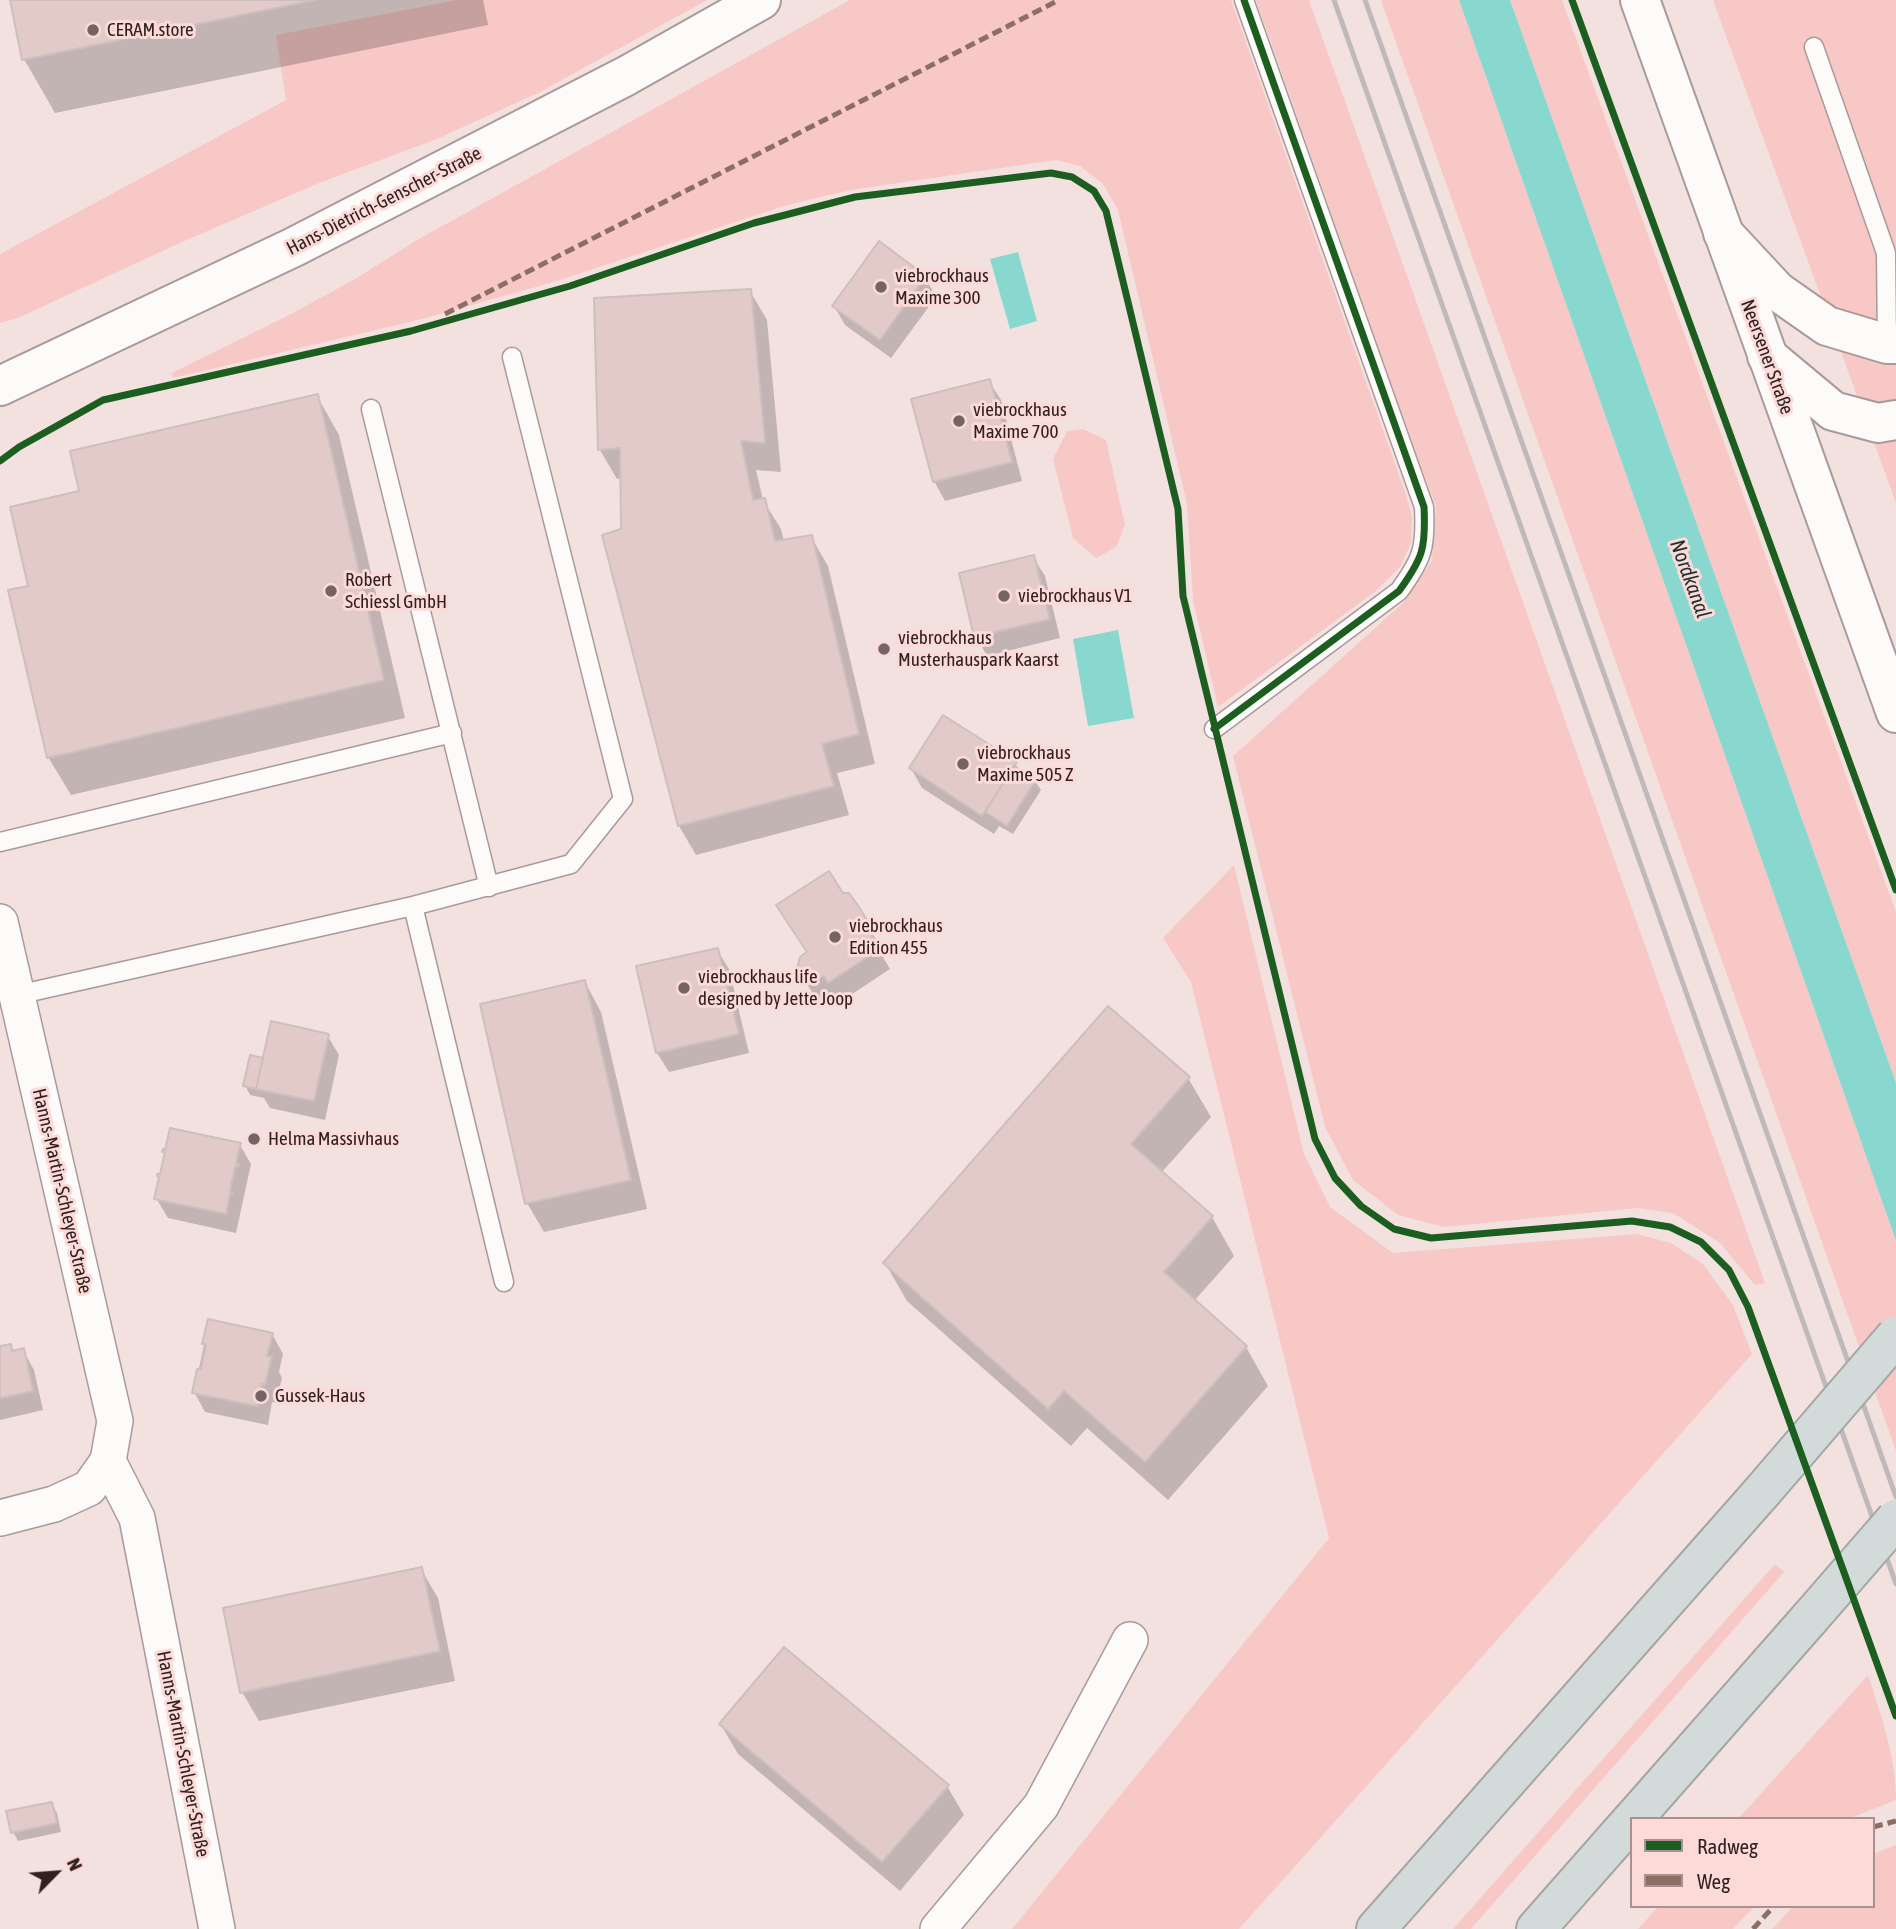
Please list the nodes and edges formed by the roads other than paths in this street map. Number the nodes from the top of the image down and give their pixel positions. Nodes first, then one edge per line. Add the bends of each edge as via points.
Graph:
1 (761, 0) edge
2 (1244, 0) edge
3 (1640, 0) edge
4 (1814, 47) dead end
5 (1723, 233) junction
6 (1892, 344) edge
7 (1767, 356) junction
8 (512, 357) dead end
9 (0, 386) edge
10 (372, 409) dead end
11 (1896, 420) edge
12 (1896, 713) edge
13 (1214, 729) dead end
14 (452, 733) junction
15 (0, 842) edge
16 (489, 887) junction
17 (413, 906) junction
18 (0, 922) edge
19 (17, 995) junction
20 (505, 1282) dead end
21 (1896, 1336) edge
22 (108, 1461) junction
23 (0, 1518) edge
24 (1896, 1519) edge
25 (1130, 1640) dead end
26 (1635, 1817) edge
27 (1630, 1822) edge
28 (217, 1929) edge
29 (938, 1929) edge
30 (1376, 1929) edge
31 (1536, 1929) edge

1 - 9 street, Hans-Dietrich-Genscher-Straße via 626,76 294,247
2 - 13 lane via 1424,508 1426,538 1417,566 1399,591
3 - 5 street, Neersener Straße
4 - 6 lane via 1886,253
5 - 6 street via 1777,291 1827,327
5 - 7 street, Neersener Straße
7 - 11 street via 1833,411 1878,423
7 - 12 street, Neersener Straße
8 - 16 lane via 622,799 571,864
10 - 14 lane
14 - 15 lane
14 - 16 lane
16 - 17 lane
17 - 19 lane
17 - 20 lane
18 - 19 street, Hanns-Martin-Schleyer-Straße
19 - 22 street, Hanns-Martin-Schleyer-Straße via 115,1421
21 - 30 highway, bridge
22 - 23 street, Hanns-Martin-Schleyer-Straße via 89,1488 54,1504
22 - 28 street, Hanns-Martin-Schleyer-Straße via 136,1518
24 - 26 highway, bridge
25 - 29 street via 1041,1806
27 - 31 highway

